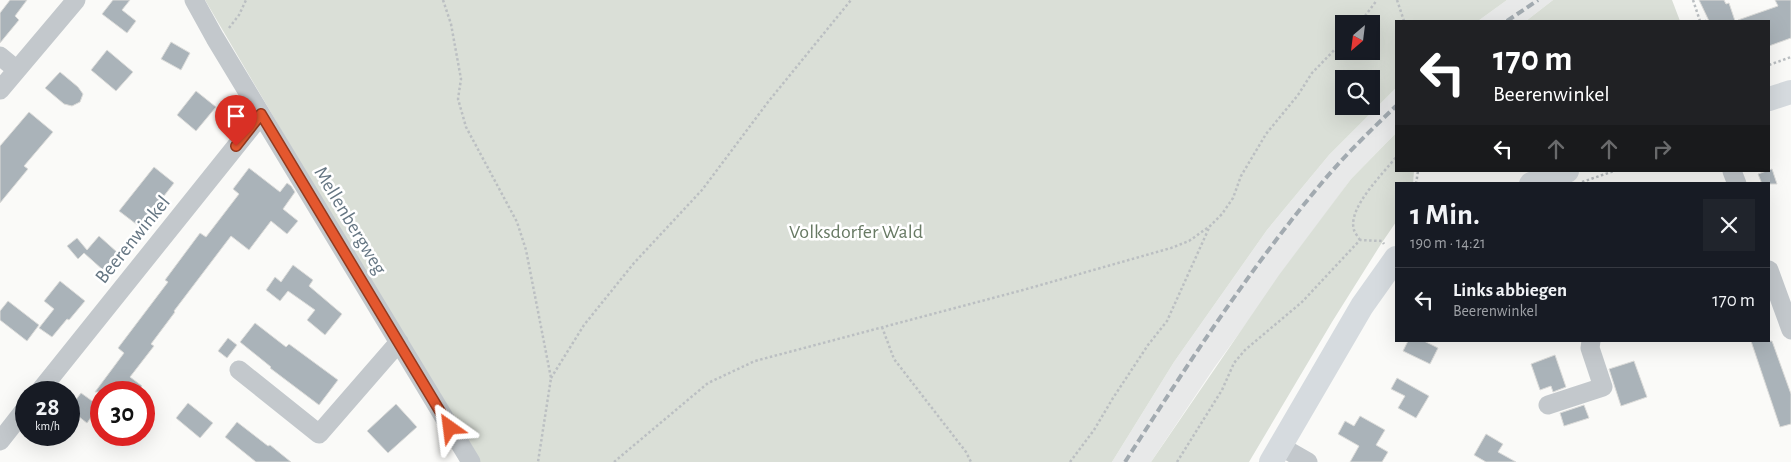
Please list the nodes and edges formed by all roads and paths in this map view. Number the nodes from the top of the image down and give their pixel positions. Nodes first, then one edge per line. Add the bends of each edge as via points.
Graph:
1 (76, 0) edge
2 (194, 0) edge
3 (246, 0) edge
4 (443, 0) edge
5 (851, 0) edge
6 (1377, 0) edge
7 (1397, 0) edge
8 (1693, 0) edge
9 (1366, 15) edge
10 (1404, 20) edge
11 (1700, 20) edge
12 (215, 38) junction
13 (1335, 49) edge
14 (0, 56) edge
15 (1791, 57) edge
16 (1770, 65) edge
17 (17, 70) junction
18 (0, 90) edge
19 (1791, 92) edge
20 (1770, 99) edge
21 (261, 114) junction
22 (1395, 158) edge
23 (1564, 172) edge
24 (1611, 172) edge
25 (1538, 182) edge
26 (1584, 182) edge
27 (1210, 226) junction
28 (1360, 240) junction
29 (1393, 253) edge
30 (1770, 273) edge
31 (882, 327) junction
32 (1791, 330) edge
33 (399, 342) junction
34 (1592, 342) edge
35 (240, 370) dead end
36 (551, 378) junction
37 (48, 381) edge
38 (1548, 405) dead end
39 (15, 422) edge
40 (0, 441) edge
41 (1278, 456) edge
42 (470, 462) edge
43 (538, 462) edge
44 (614, 462) edge
45 (971, 462) edge
46 (1070, 462) edge
47 (1177, 462) edge
48 (1308, 462) edge

1 - 17 street
2 - 12 street, Mellenbergweg
3 - 12 path via 239,16
4 - 36 path via 461,79 458,99 466,127 517,222 526,250
5 - 36 path via 702,190 634,263 584,325
6 - 9 path
7 - 10 path
8 - 11 path
12 - 21 street, Mellenbergweg
13 - 27 path via 1312,73 1266,134 1241,176 1233,198
14 - 17 street
15 - 16 path
17 - 18 street
19 - 20 main road
21 - 33 street, Mellenbergweg
21 - 37 street, Beerenwinkel
22 - 28 path via 1366,192 1356,213 1353,229
23 - 25 main road
24 - 26 path
27 - 31 path via 1189,242 1172,248
27 - 46 path via 1167,321
28 - 29 path via 1382,241
28 - 47 path via 1302,302 1239,356
29 - 41 main road
30 - 32 street
31 - 44 path via 755,361 708,383
31 - 45 path via 894,358
33 - 35 street via 318,434
33 - 42 street, Mellenbergweg
34 - 38 street via 1590,348 1603,387
36 - 43 path
39 - 40 street
41 - 48 street

